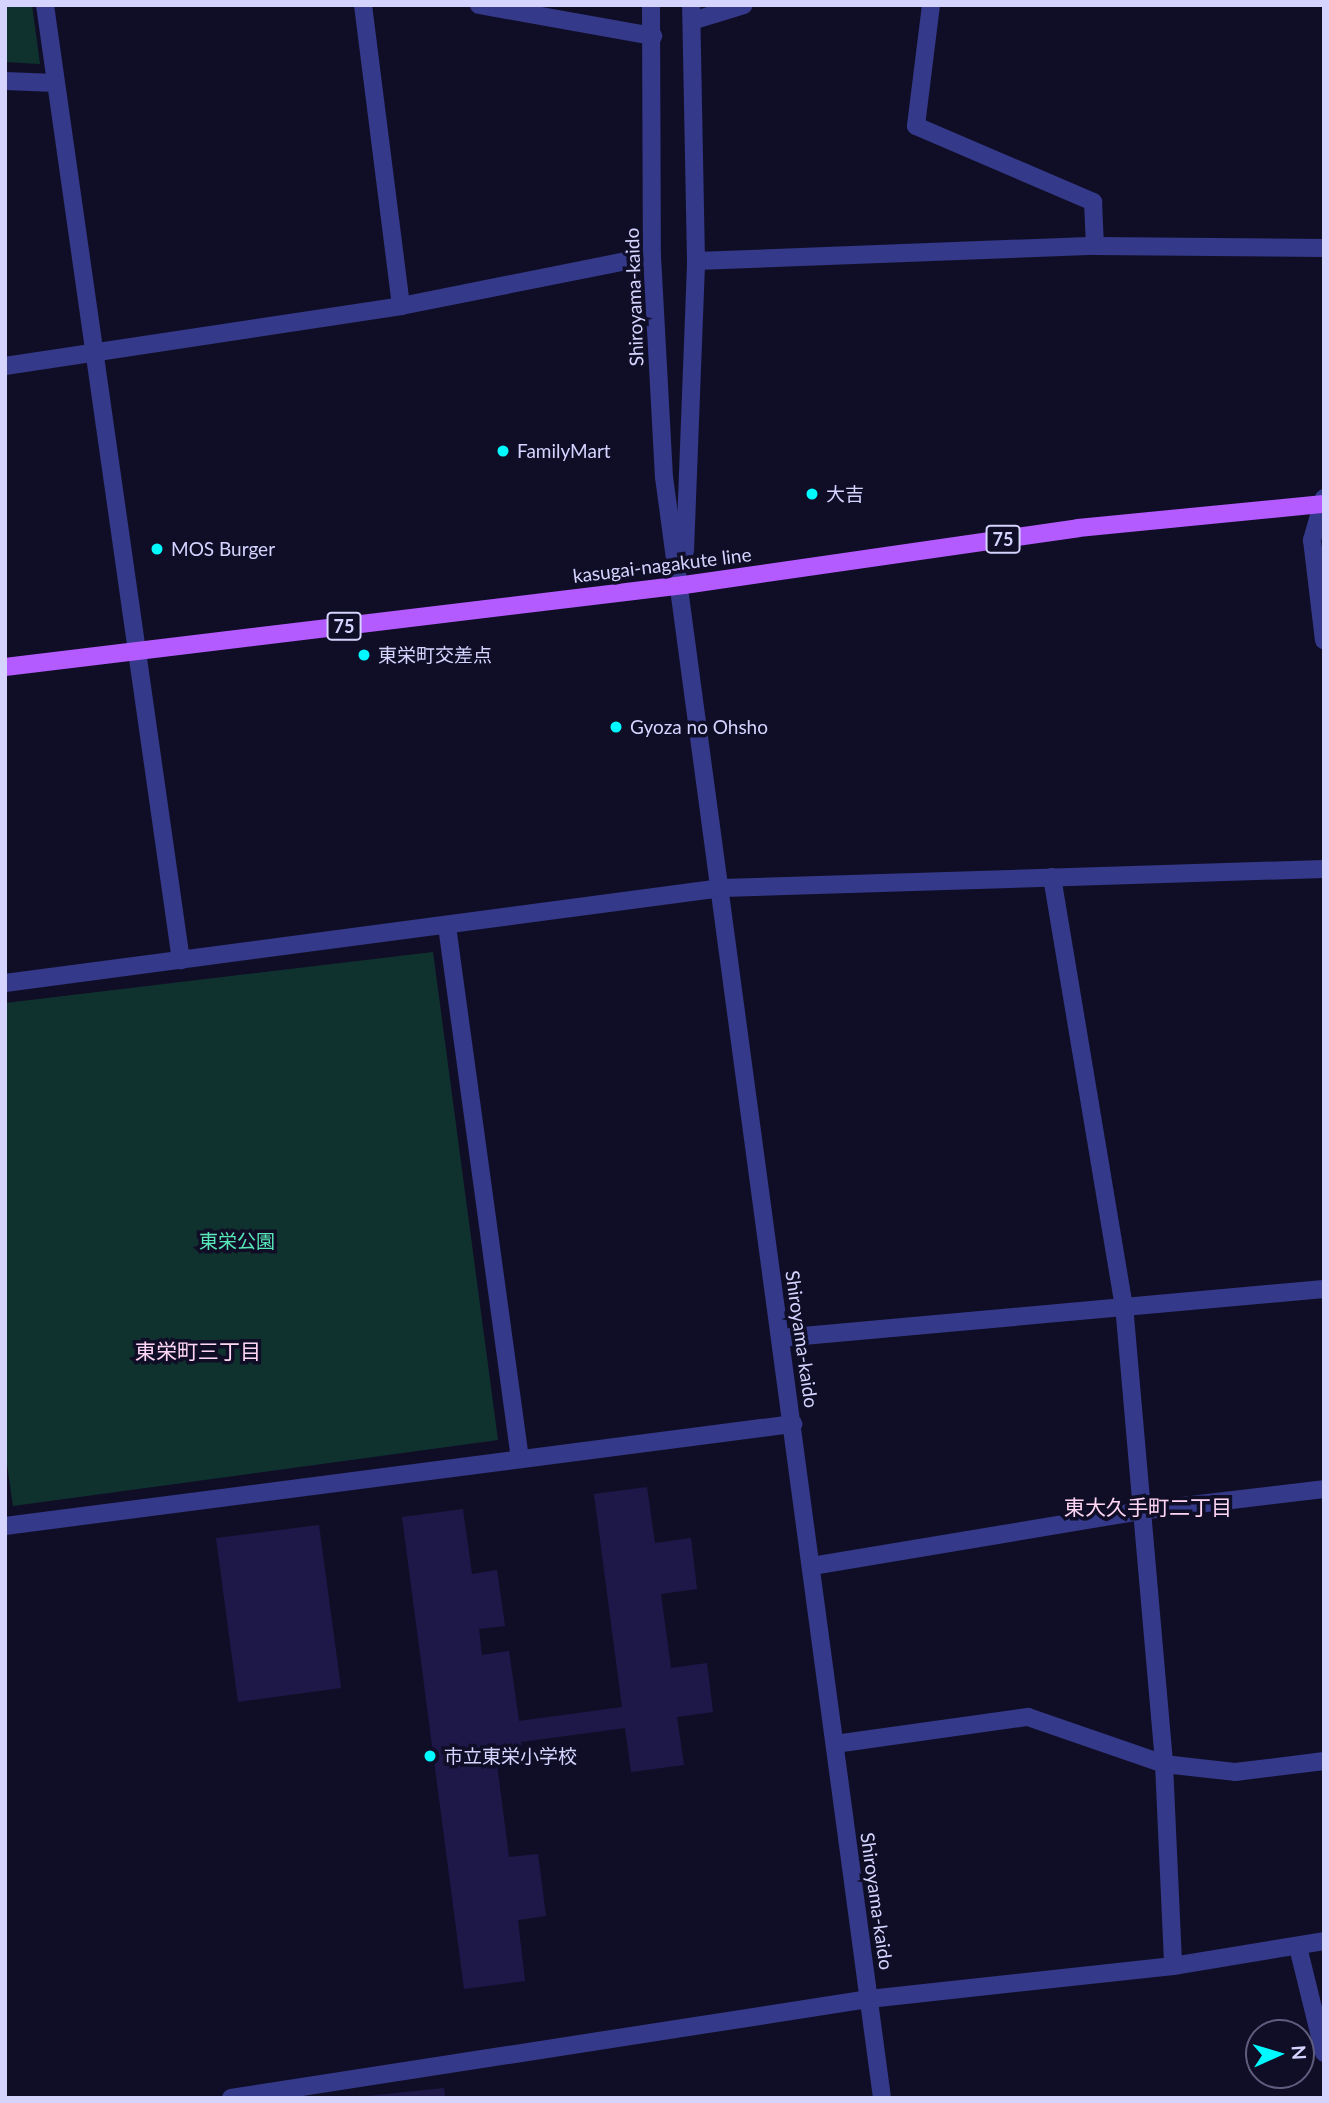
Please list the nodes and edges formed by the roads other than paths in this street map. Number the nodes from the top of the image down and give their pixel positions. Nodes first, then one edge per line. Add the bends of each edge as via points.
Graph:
1 (45, 5) edge
2 (363, 5) edge
3 (479, 5) edge
4 (651, 5) edge
5 (744, 5) edge
6 (931, 5) edge
7 (692, 13) edge
8 (653, 36) junction
9 (5, 81) edge
10 (55, 83) junction
11 (1095, 246) junction
12 (1324, 248) edge
13 (652, 256) junction
14 (696, 261) junction
15 (401, 306) junction
16 (96, 353) junction
17 (5, 366) edge
18 (1323, 502) edge
19 (684, 585) junction
20 (1324, 640) edge
21 (138, 651) junction
22 (5, 667) edge
23 (1324, 869) edge
24 (1052, 877) junction
25 (722, 888) junction
26 (447, 926) junction
27 (181, 960) junction
28 (5, 983) edge
29 (1324, 1289) edge
30 (1124, 1305) junction
31 (781, 1338) junction
32 (793, 1424) junction
33 (520, 1459) junction
34 (1324, 1489) edge
35 (1140, 1511) junction
36 (5, 1526) edge
37 (811, 1566) junction
38 (835, 1744) junction
39 (1324, 1761) edge
40 (1164, 1764) junction
41 (1324, 1941) edge
42 (1298, 1947) junction
43 (1172, 1966) junction
44 (869, 1999) junction
45 (1324, 2053) edge
46 (258, 2096) edge
47 (231, 2098) edge
48 (882, 2098) edge

1 - 10 street
2 - 15 street
3 - 8 street
4 - 8 street, Shiroyama-kaido
5 - 7 street
6 - 11 street via 916,126 1093,202
7 - 14 street, Shiroyama-kaido
8 - 13 street, Shiroyama-kaido
9 - 10 street
10 - 16 street
11 - 12 street
11 - 14 street
13 - 15 street
13 - 19 street, Shiroyama-kaido via 664,477
14 - 19 street, Shiroyama-kaido
15 - 16 street
16 - 17 street
16 - 21 street
18 - 19 main road, kasugai-nagakute line / 75 via 1078,528
18 - 20 street via 1312,540
19 - 21 main road, kasugai-nagakute line / 75
19 - 25 street, Shiroyama-kaido
21 - 22 main road, kasugai-nagakute line / 75
21 - 27 street
23 - 24 street
24 - 25 street
24 - 30 street
25 - 26 street
25 - 31 street, Shiroyama-kaido
26 - 27 street
26 - 33 street
27 - 28 street
29 - 30 street
30 - 31 street
30 - 35 street
31 - 32 street, Shiroyama-kaido
32 - 33 street
32 - 37 street, Shiroyama-kaido
33 - 36 street
34 - 35 street
35 - 37 street
35 - 40 street
37 - 38 street, Shiroyama-kaido
38 - 40 street via 1028,1717
38 - 44 street, Shiroyama-kaido
39 - 40 street via 1235,1772
40 - 43 street
41 - 42 street
42 - 43 street
42 - 45 street
43 - 44 street
44 - 46 street
44 - 48 street, Shiroyama-kaido
46 - 47 street

